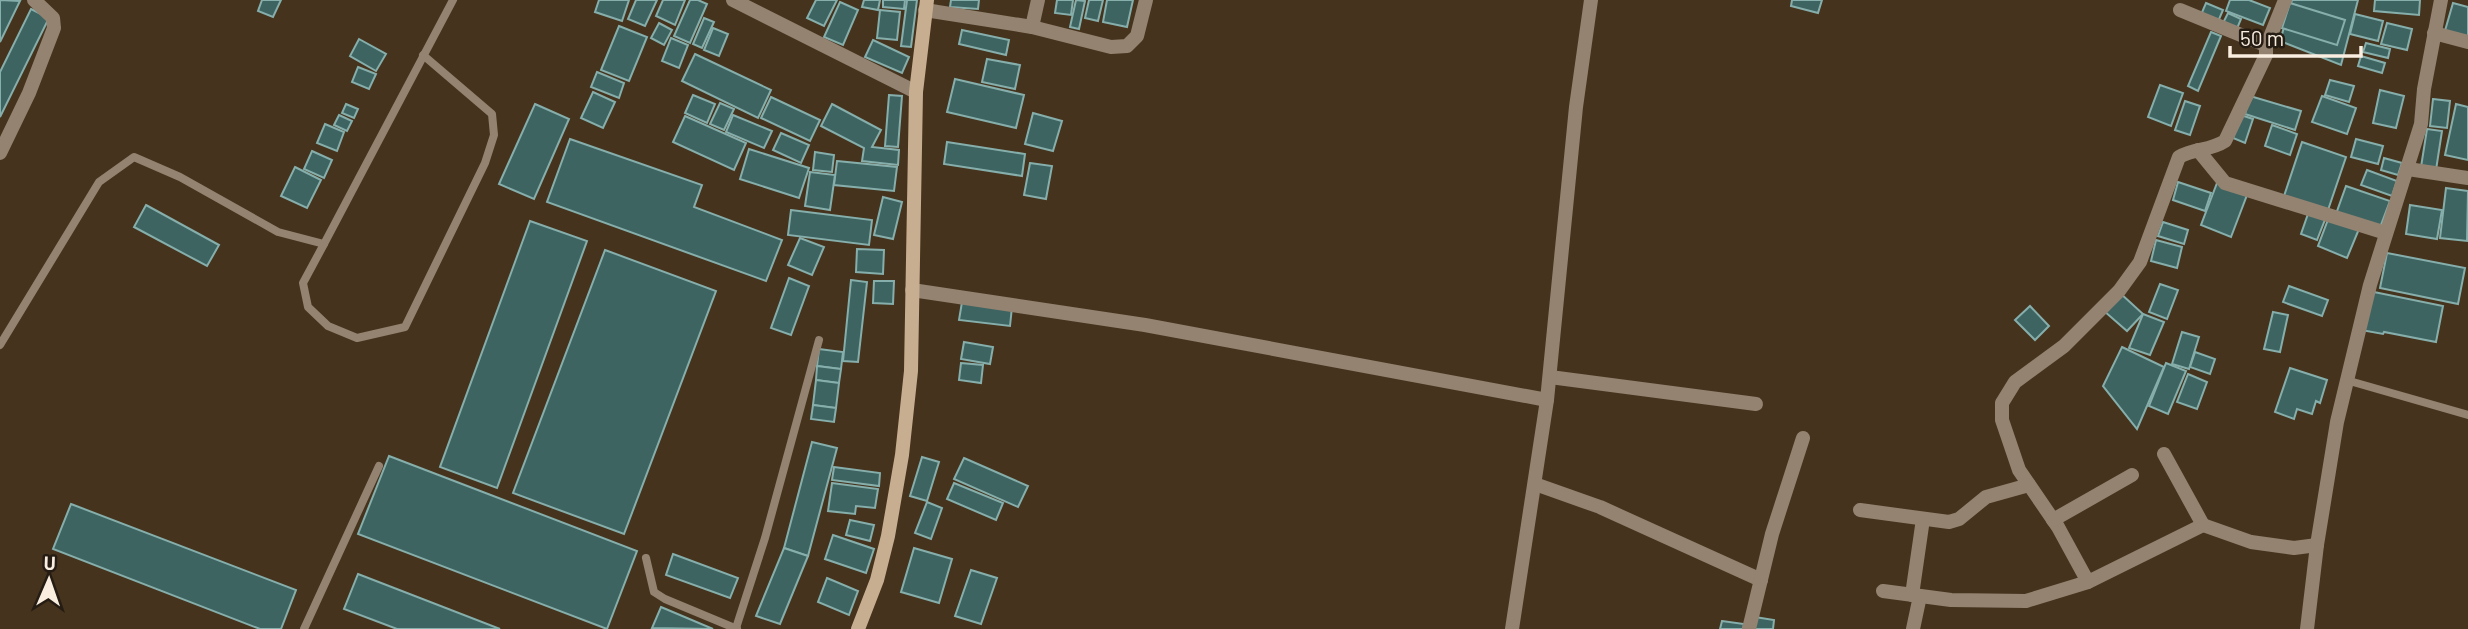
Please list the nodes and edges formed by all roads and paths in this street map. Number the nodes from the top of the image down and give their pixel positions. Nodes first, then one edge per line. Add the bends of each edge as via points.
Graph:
1 (34, 0) edge
2 (453, 0) edge
3 (733, 0) edge
4 (1038, 0) edge
5 (1146, 0) edge
6 (1591, 0) edge
7 (2285, 0) edge
8 (2441, 0) edge
9 (926, 5) edge
10 (2180, 10) dead end
11 (1032, 27) junction
12 (2434, 33) junction
13 (2468, 42) edge
14 (2266, 47) junction
15 (423, 55) junction
16 (916, 92) junction
17 (2199, 150) junction
18 (0, 153) edge
19 (2408, 169) junction
20 (2468, 178) edge
21 (2386, 233) junction
22 (324, 244) junction
23 (912, 290) junction
24 (819, 340) dead end
25 (0, 345) edge
26 (1550, 377) junction
27 (2346, 380) junction
28 (1547, 400) junction
29 (1756, 404) dead end
30 (2468, 415) edge
31 (1803, 438) dead end
32 (2164, 454) dead end
33 (379, 466) dead end
34 (2132, 475) dead end
35 (1535, 484) junction
36 (2029, 485) junction
37 (1860, 510) dead end
38 (1923, 519) junction
39 (2053, 520) junction
40 (2203, 525) junction
41 (2317, 545) junction
42 (646, 558) dead end
43 (1761, 580) junction
44 (2088, 582) junction
45 (1883, 591) dead end
46 (1916, 596) junction
47 (304, 629) edge
48 (736, 629) edge
49 (858, 629) edge
50 (1512, 629) edge
51 (1749, 629) edge
52 (1913, 629) edge
53 (2307, 629) edge

1 - 18 street via 53,18 54,28
2 - 15 lane
3 - 16 street
4 - 11 street
5 - 11 street via 1138,36 1127,46 1111,47
6 - 26 street
7 - 14 street
8 - 12 street
9 - 11 street
9 - 16 main road
10 - 14 street
12 - 13 street
12 - 19 street via 2421,124
14 - 17 street via 2225,141
15 - 22 lane
15 - 22 lane via 492,114 494,135 485,163 405,327 357,338 328,326 308,307 303,284
16 - 23 main road
17 - 21 street via 2225,183
17 - 36 street via 2179,157 2140,262 2119,291 2064,346 2015,382 2002,403 2001,420
19 - 20 street
19 - 21 street
21 - 27 street
22 - 25 lane via 278,232 180,177 134,157 99,182
23 - 28 street via 1145,325
23 - 49 main road via 911,371 893,512 877,580
24 - 48 lane
26 - 28 street
26 - 29 street
27 - 30 lane
27 - 41 street
28 - 35 street
31 - 43 street
32 - 40 street
33 - 47 lane
34 - 39 street
35 - 43 street via 1600,507
35 - 50 street
36 - 38 street via 1986,497 1959,519
36 - 39 street
37 - 38 street
38 - 46 street
39 - 44 street
40 - 41 street via 2251,542 2294,548
40 - 44 street
41 - 53 street
42 - 48 lane via 654,592
43 - 51 street
44 - 46 street via 2026,601
45 - 46 street
46 - 52 street

